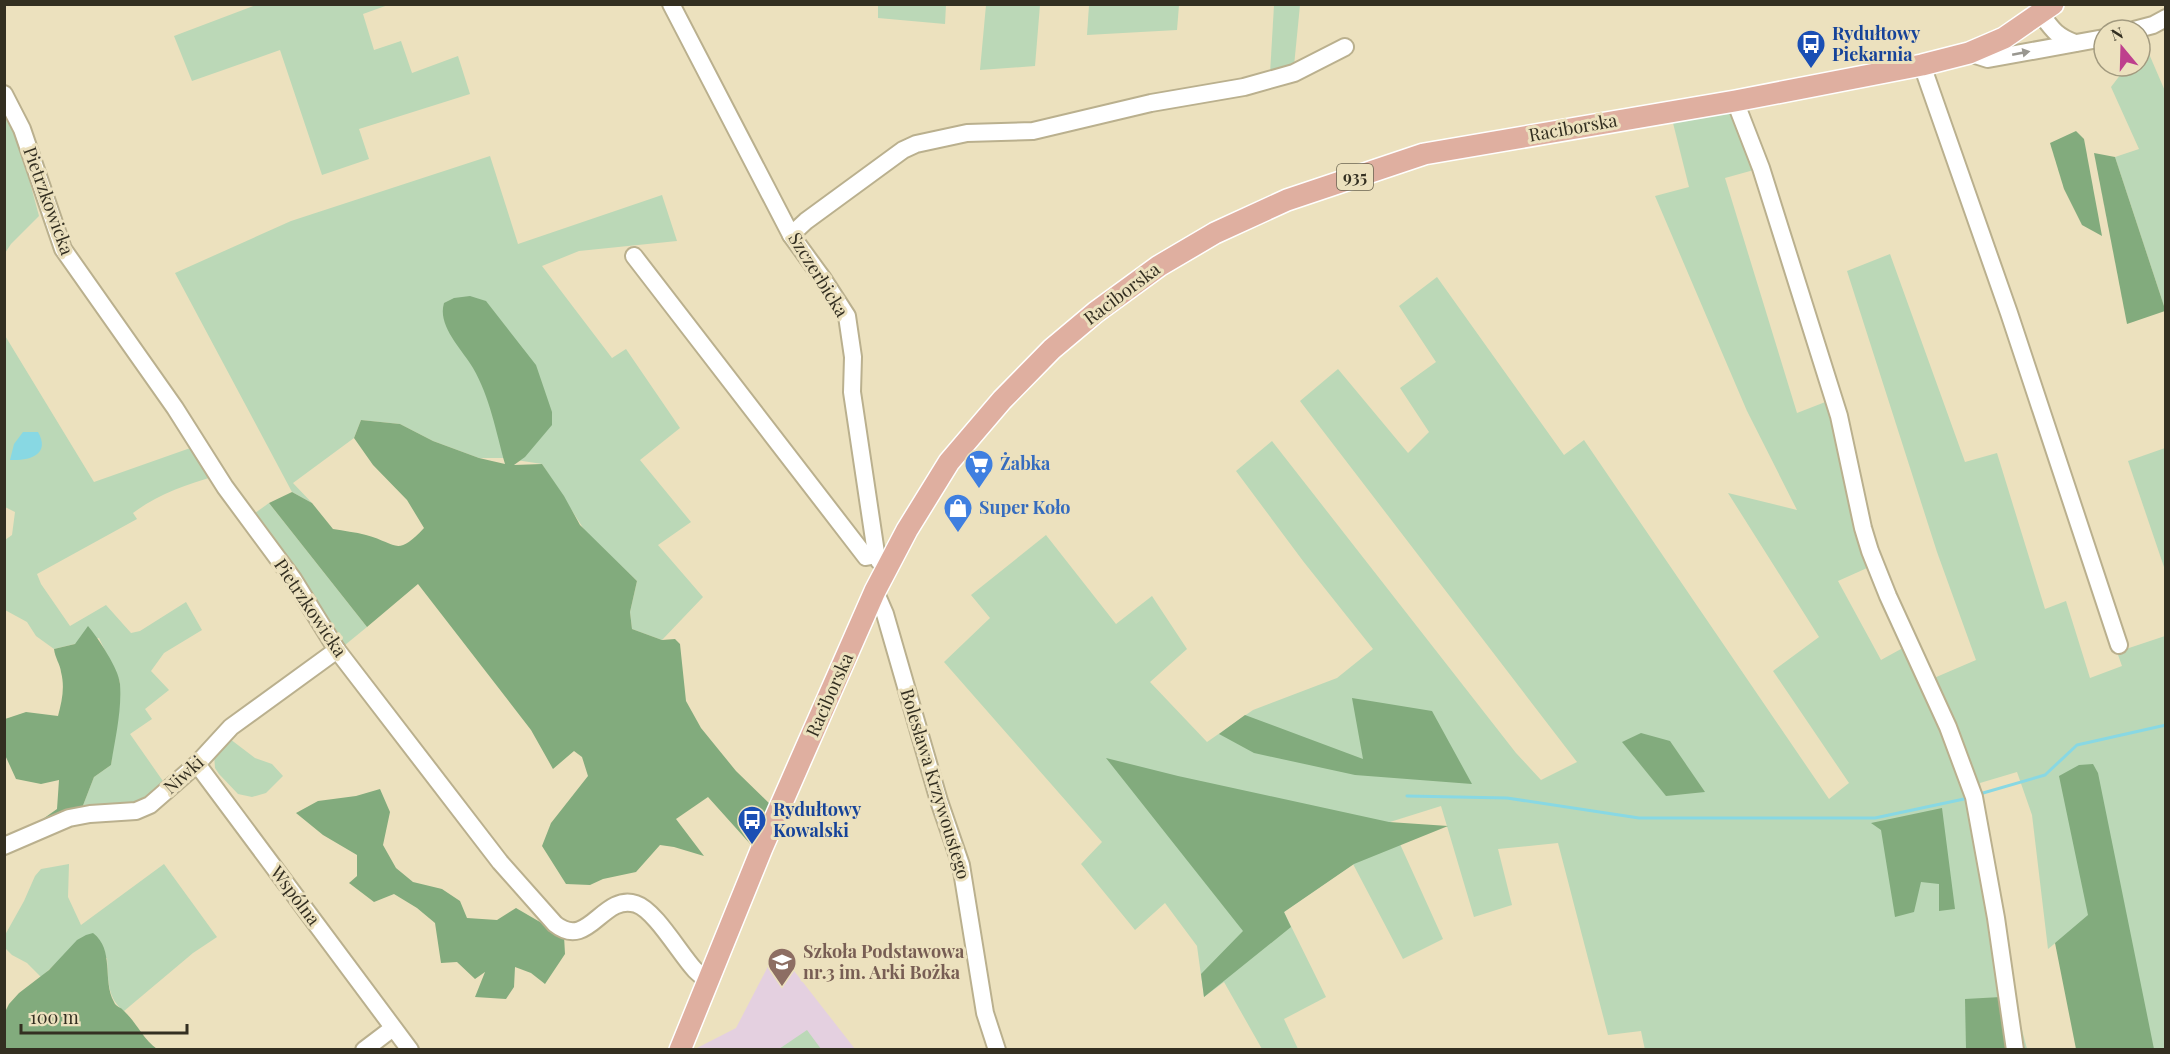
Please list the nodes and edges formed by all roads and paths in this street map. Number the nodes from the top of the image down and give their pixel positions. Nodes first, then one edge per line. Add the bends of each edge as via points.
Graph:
1 (672, 4) edge
2 (2047, 9) edge
3 (2166, 18) edge
4 (2152, 25) edge
5 (2092, 40) edge
6 (2075, 43) junction
7 (1345, 47) dead end
8 (1969, 53) junction
9 (1922, 65) junction
10 (4, 94) edge
11 (1734, 101) junction
12 (791, 235) junction
13 (634, 256) dead end
14 (882, 561) junction
15 (875, 591) junction
16 (2119, 645) dead end
17 (337, 650) junction
18 (197, 764) junction
19 (4, 846) edge
20 (709, 982) junction
21 (393, 1028) junction
22 (364, 1050) edge
23 (410, 1050) edge
24 (680, 1050) edge
25 (997, 1050) edge
26 (2015, 1050) edge

1 - 12 street, Szczerbicka
2 - 6 street, Raciborska via 2055,33
2 - 8 main road, Raciborska / 935 via 2004,38
3 - 4 street
5 - 6 street, Raciborska
8 -> 6 street, Raciborska via 1988,59
7 - 12 street via 1294,73 1244,87 1151,103 1033,131 967,133 916,144
8 - 9 main road, Raciborska / 935
9 - 11 main road, Raciborska / 935
9 - 16 street
10 - 17 street, Pietrzkowicka via 22,129 63,249 130,342 225,487 293,579
11 - 14 main road, Raciborska / 935 via 1424,154 1287,200 1215,233 1159,266 1052,349 950,462
11 - 26 street via 1761,168 1839,416 1870,551 1948,727 1974,797
12 - 14 street, Szczerbicka via 847,316 860,449
13 - 14 street via 866,557
14 - 15 main road, Raciborska / 935
15 - 20 main road, Raciborska / 935 via 762,848
15 - 25 street, Bolesława Krzywoustego via 961,865 986,1013
17 - 18 street, Niwki via 231,726
17 - 20 street, Pietrzkowicka via 500,862 555,924 564,932 577,932 612,907 626,902 639,904
18 - 19 street, Niwki via 150,805 135,811 69,818
18 - 21 street, Wspólna
20 - 24 main road, Raciborska / 935
21 - 22 street
21 - 23 street, Wspólna

